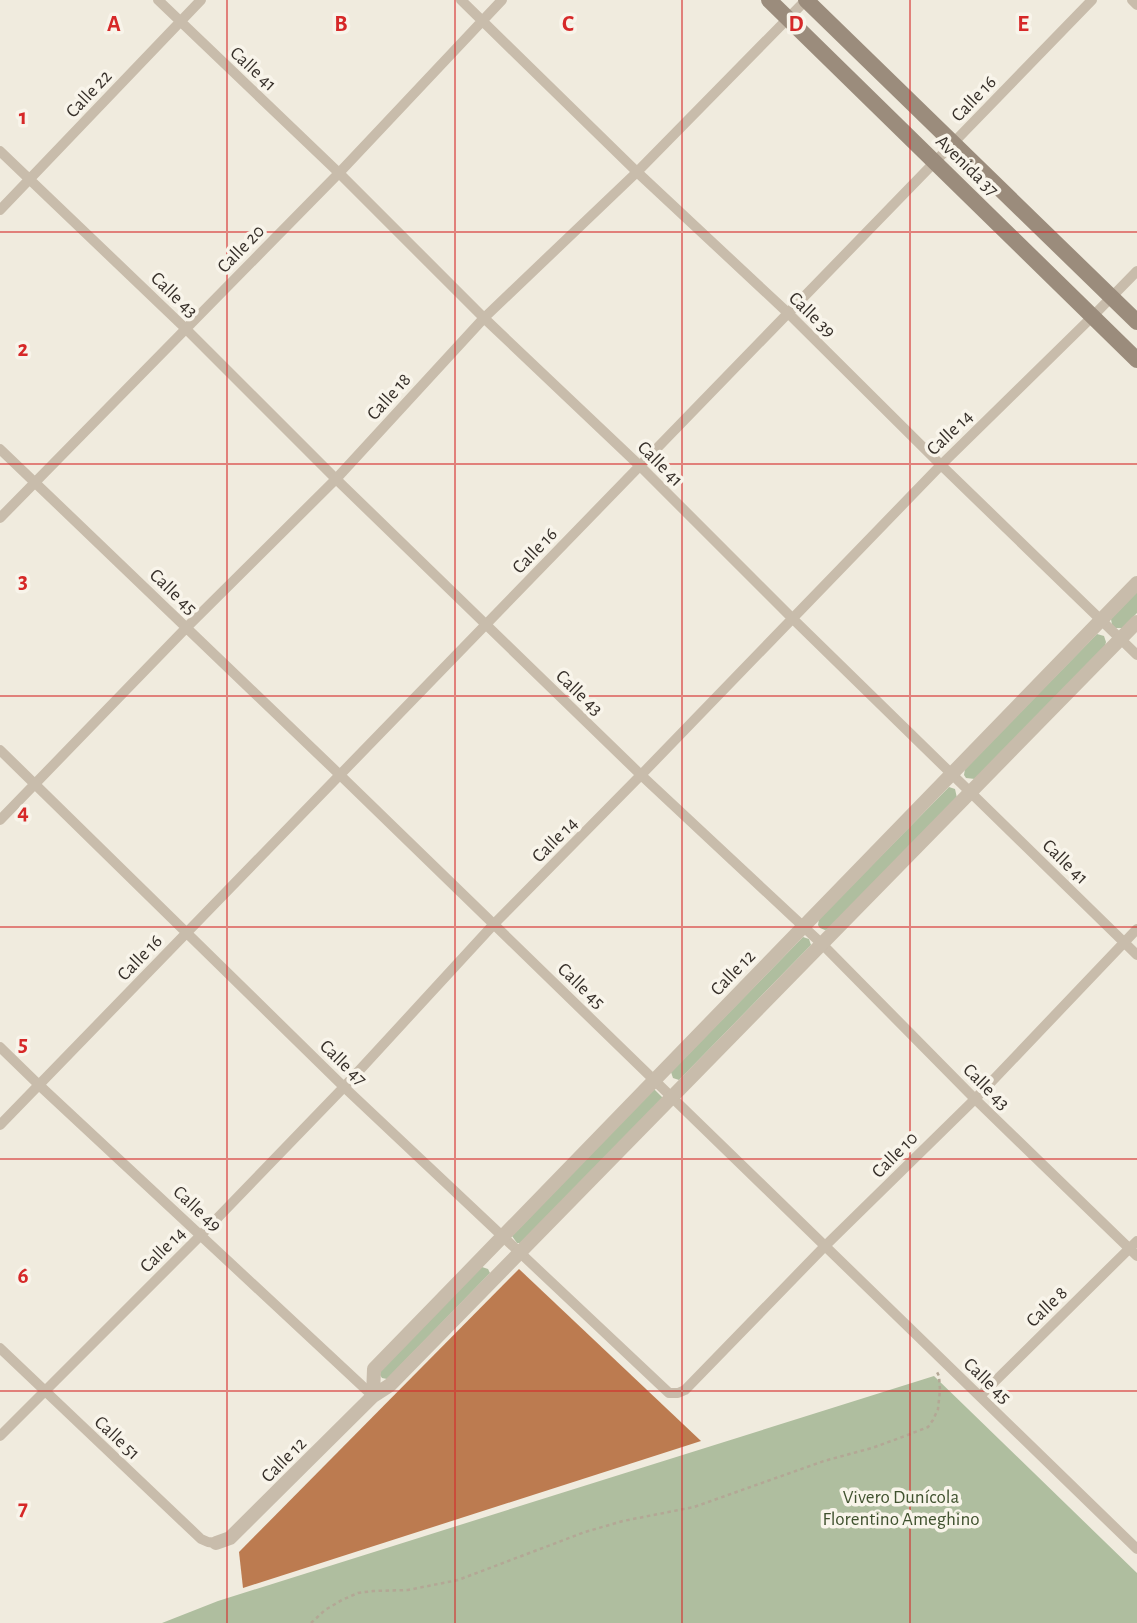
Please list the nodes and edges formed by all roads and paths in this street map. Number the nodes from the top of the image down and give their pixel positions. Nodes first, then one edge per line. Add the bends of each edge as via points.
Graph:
1 (158, 0) edge
2 (201, 0) edge
3 (461, 0) edge
4 (502, 0) edge
5 (769, 0) edge
6 (806, 0) edge
7 (1092, 0) edge
8 (1132, 0) edge
9 (1137, 5) edge
10 (788, 18) junction
11 (482, 20) junction
12 (180, 22) junction
13 (953, 143) junction
14 (0, 151) edge
15 (935, 162) junction
16 (638, 172) junction
17 (339, 173) junction
18 (29, 180) junction
19 (0, 210) edge
20 (1137, 271) edge
21 (1112, 298) junction
22 (788, 313) junction
23 (1092, 317) junction
24 (484, 318) junction
25 (1137, 322) edge
26 (186, 329) junction
27 (1137, 360) edge
28 (0, 449) edge
29 (941, 465) junction
30 (640, 466) junction
31 (336, 479) junction
32 (34, 482) junction
33 (0, 518) edge
34 (1137, 583) edge
35 (792, 618) junction
36 (1101, 620) junction
37 (1137, 622) edge
38 (486, 625) junction
39 (186, 628) junction
40 (1120, 639) junction
41 (1137, 655) edge
42 (0, 750) edge
43 (952, 774) junction
44 (340, 775) junction
45 (641, 775) junction
46 (35, 784) junction
47 (970, 792) junction
48 (0, 820) edge
49 (494, 924) junction
50 (804, 927) junction
51 (1137, 929) edge
52 (187, 932) junction
53 (1124, 942) junction
54 (822, 944) junction
55 (1137, 955) edge
56 (0, 1047) edge
57 (654, 1080) junction
58 (39, 1085) junction
59 (344, 1087) junction
60 (672, 1097) junction
61 (975, 1099) junction
62 (0, 1125) edge
63 (201, 1235) junction
64 (503, 1237) junction
65 (825, 1246) junction
66 (1135, 1249) edge
67 (520, 1253) junction
68 (0, 1348) edge
69 (932, 1350) junction
70 (45, 1392) junction
71 (669, 1393) joint
72 (373, 1396) junction
73 (980, 1396) junction
74 (0, 1436) edge
75 (216, 1543) joint
76 (1137, 1549) edge
77 (311, 1623) edge

1 - 12 street, Calle 41
2 - 12 street, Calle 22
3 - 11 street, Calle 39
4 - 11 street, Calle 20
5 - 10 main road, Avenida 37
6 - 10 street, Calle 18
6 - 13 main road, Avenida 37
7 - 13 street, Calle 16
8 - 9 street
10 - 15 main road, Avenida 37
10 - 16 street, Calle 18
11 - 16 street, Calle 39
11 - 17 street, Calle 20
12 - 17 street, Calle 41
12 - 18 street, Calle 22
13 - 15 street, Calle 16
13 - 21 main road, Avenida 37
14 - 18 street, Calle 43
15 - 22 street, Calle 16
15 - 23 main road, Avenida 37
16 - 22 street, Calle 39
16 - 24 street, Calle 18
17 - 24 street, Calle 41
17 - 26 street, Calle 20
18 - 19 street, Calle 22
18 - 26 street, Calle 43
20 - 21 street, Calle 14
21 - 23 street, Calle 14
21 - 25 main road, Avenida 37
22 - 29 street, Calle 39
22 - 30 street, Calle 16
23 - 27 main road, Avenida 37
23 - 29 street, Calle 14
24 - 30 street, Calle 41
24 - 31 street, Calle 18
26 - 31 street, Calle 43
26 - 32 street, Calle 20
28 - 32 street, Calle 45
29 - 35 street, Calle 14
29 - 36 street, Calle 39
30 - 35 street, Calle 41
30 - 38 street, Calle 16
31 - 38 street, Calle 43
31 - 39 street, Calle 18
32 - 33 street, Calle 20
32 - 39 street, Calle 45
34 - 36 street, Calle 12
35 - 43 street, Calle 41
35 - 45 street, Calle 14
36 - 40 street, Calle 39
36 - 43 street, Calle 12
37 - 40 street, Calle 12
38 - 44 street, Calle 16
38 - 45 street, Calle 43
39 - 44 street, Calle 45
39 - 46 street, Calle 18
40 - 41 street, Calle 39
40 - 47 street, Calle 12
42 - 46 street, Calle 47
43 - 47 street, Calle 41
43 - 50 street, Calle 12
44 - 49 street, Calle 45
44 - 52 street, Calle 16
45 - 49 street, Calle 14
45 - 50 street, Calle 43
46 - 48 street, Calle 18
46 - 52 street, Calle 47
47 - 53 street, Calle 41
47 - 54 street, Calle 12
49 - 57 street, Calle 45
49 - 59 street, Calle 14
50 - 54 street, Calle 43
50 - 57 street, Calle 12
51 - 53 street, Calle 10
52 - 58 street, Calle 16
52 - 59 street, Calle 47
53 - 55 street, Calle 41
53 - 61 street, Calle 10
54 - 60 street, Calle 12
54 - 61 street, Calle 43
56 - 58 street, Calle 49
57 - 60 street, Calle 45
57 - 64 street, Calle 12
58 - 62 street, Calle 16
58 - 63 street, Calle 49
59 - 63 street, Calle 14
59 - 64 street, Calle 47
60 - 65 street, Calle 45
60 - 67 street, Calle 12
61 - 65 street, Calle 10
61 - 66 street, Calle 43
63 - 70 street, Calle 14
63 - 72 street, Calle 49
64 - 67 street, Calle 47
64 - 72 street, Calle 12 via 374,1369
65 - 69 street, Calle 45
65 - 71 street, Calle 10 via 685,1390
66 - 73 street, Calle 8
67 - 71 street, Calle 47
67 - 72 street, Calle 12 via 390,1385
68 - 70 street, Calle 51
69 - 73 street, Calle 45
69 - 77 path via 930,1358 940,1390 928,1427 694,1507 584,1532 457,1580 408,1590 358,1593
70 - 74 street, Calle 14
70 - 75 street, Calle 51 via 201,1539
72 - 75 street, Calle 12 via 230,1538
73 - 76 street, Calle 45

